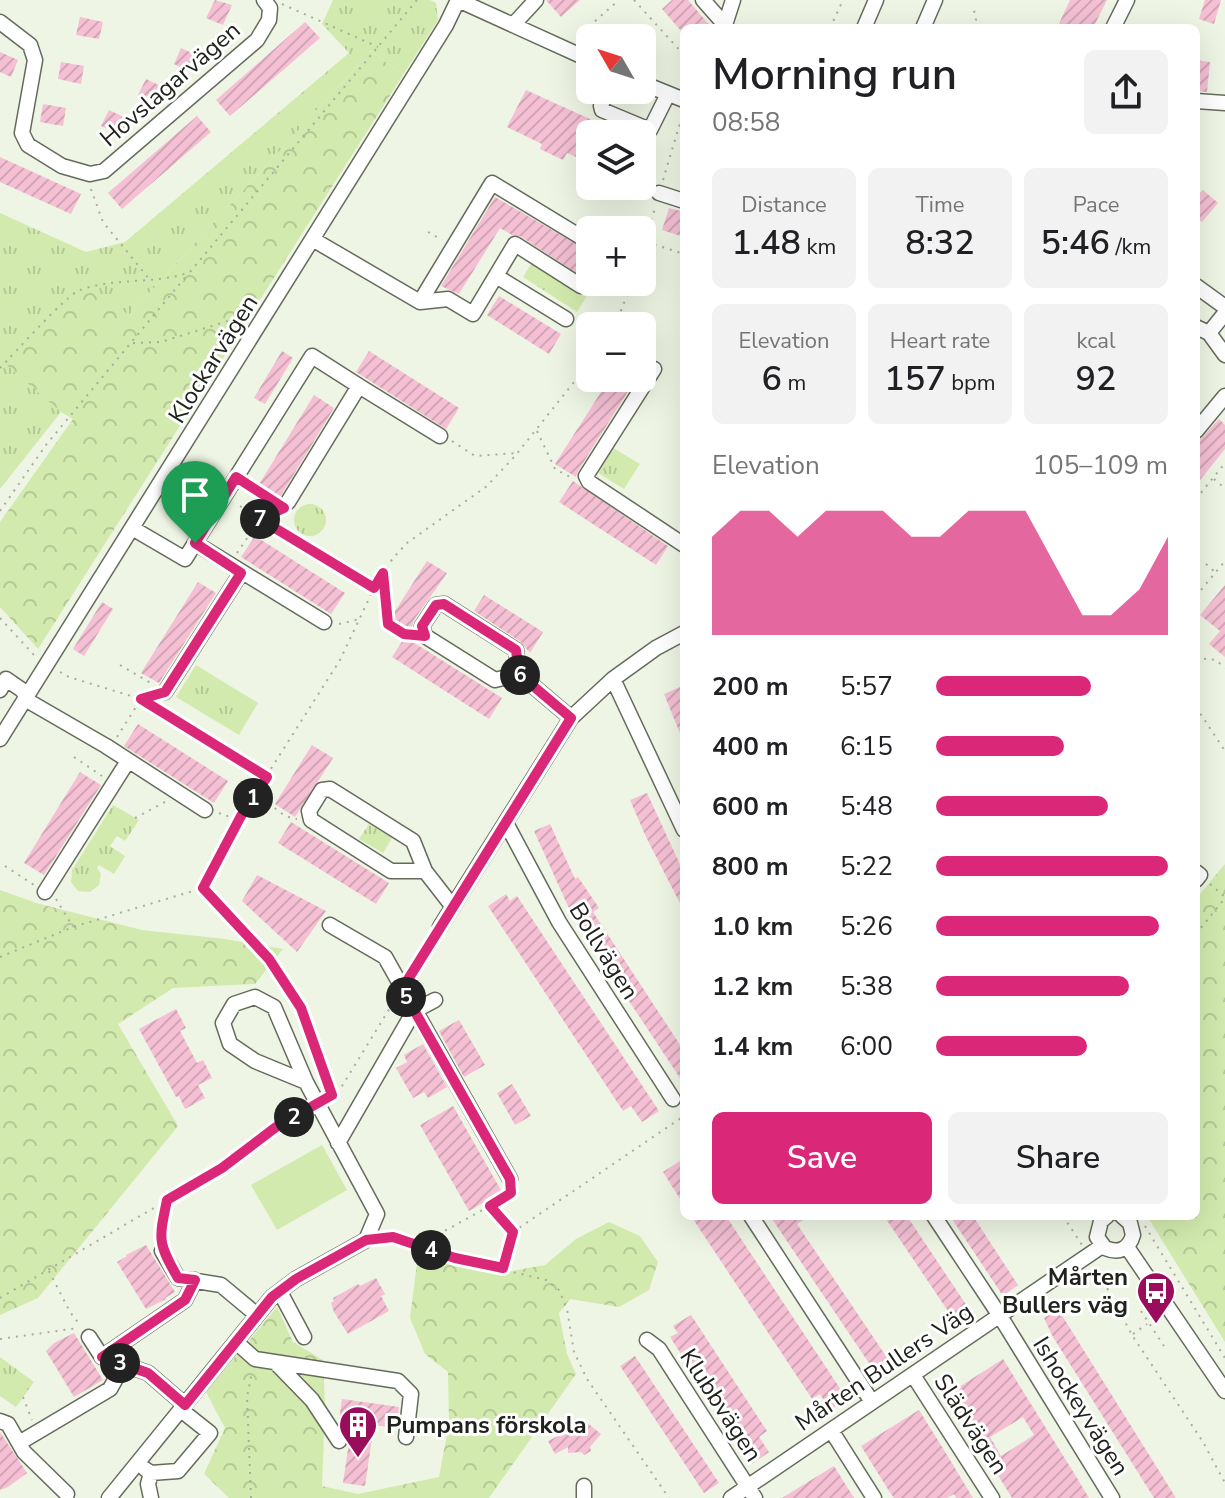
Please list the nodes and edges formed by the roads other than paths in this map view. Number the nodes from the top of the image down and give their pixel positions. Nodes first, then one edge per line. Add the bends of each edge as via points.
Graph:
1 (458, 0) edge
2 (536, 0) edge
3 (703, 0) edge
4 (733, 0) edge
5 (876, 0) edge
6 (935, 0) edge
7 (1127, 0) edge
8 (267, 4) edge
9 (0, 22) edge
10 (727, 24) edge
11 (728, 24) edge
12 (866, 24) edge
13 (925, 24) edge
14 (1115, 24) edge
15 (513, 25) junction
16 (576, 54) edge
17 (656, 89) edge
18 (668, 94) junction
19 (680, 98) edge
20 (1200, 101) edge
21 (1225, 103) edge
22 (602, 104) edge
23 (659, 193) dead end
24 (680, 200) edge
25 (576, 234) edge
26 (314, 240) junction
27 (496, 276) junction
28 (576, 283) edge
29 (1200, 289) edge
30 (420, 302) junction
31 (1225, 307) edge
32 (1225, 313) edge
33 (566, 319) road end
34 (1203, 330) edge
35 (1225, 355) edge
36 (359, 386) junction
37 (639, 392) edge
38 (1225, 396) edge
39 (1200, 426) edge
40 (440, 436) road end
41 (288, 502) dead end
42 (132, 528) junction
43 (680, 542) edge
44 (195, 543) junction
45 (235, 568) junction
46 (324, 622) road end
47 (680, 635) edge
48 (519, 674) junction
49 (613, 679) junction
50 (0, 690) edge
51 (165, 692) road end
52 (26, 696) junction
53 (571, 718) junction
54 (0, 739) edge
55 (128, 761) junction
56 (205, 810) road end
57 (680, 821) edge
58 (506, 823) junction
59 (425, 871) junction
60 (45, 892) road end
61 (453, 907) junction
62 (330, 925) dead end
63 (440, 927) road end
64 (435, 1000) dead end
65 (414, 1011) junction
66 (306, 1082) junction
67 (673, 1099) dead end
68 (338, 1143) junction
69 (510, 1179) road end
70 (754, 1220) edge
71 (937, 1220) edge
72 (1104, 1220) edge
73 (1125, 1220) edge
74 (1127, 1247) junction
75 (1095, 1250) junction
76 (162, 1251) road end
77 (195, 1280) junction
78 (280, 1292) junction
79 (257, 1315) junction
80 (1000, 1316) junction
81 (89, 1337) dead end
82 (304, 1337) dead end
83 (647, 1340) dead end
84 (236, 1342) junction
85 (102, 1357) junction
86 (276, 1363) junction
87 (124, 1364) junction
88 (913, 1375) junction
89 (1225, 1391) edge
90 (872, 1402) junction
91 (183, 1408) junction
92 (0, 1421) edge
93 (831, 1430) junction
94 (406, 1437) dead end
95 (339, 1441) dead end
96 (19, 1443) junction
97 (138, 1464) junction
98 (151, 1473) junction
99 (752, 1492) edge
100 (67, 1494) dead end
101 (109, 1498) edge
102 (151, 1498) edge
103 (731, 1498) edge
104 (874, 1498) edge
105 (992, 1498) edge
106 (1112, 1498) edge

1 - 15 street
1 - 26 street, Klockarvägen
2 - 15 street
3 - 10 street
4 - 11 street
5 - 12 street
6 - 13 street
7 - 14 street
8 - 9 street, Hovslagarvägen via 269,20 257,40 104,171 90,174 62,166 28,145 22,133 35,60 30,45
15 - 16 street
17 - 18 street
18 - 19 street
18 - 22 street via 650,130 602,110
20 - 21 street
23 - 24 street
25 - 30 street via 492,183
26 - 30 street
26 - 42 street, Klockarvägen
27 - 28 street via 515,244
27 - 30 street via 473,314 448,299
27 - 33 street
29 - 31 street
32 - 34 street
34 - 35 street
36 - 40 street
36 - 41 street
36 - 44 street via 312,356
37 - 43 street via 586,476
38 - 39 street
42 - 44 street via 185,559
42 - 52 street, Klockarvägen
44 - 45 street
45 - 46 street
45 - 51 street
47 - 49 street
48 - 48 street via 495,680 425,636 422,626 436,605 444,604 516,650
48 - 53 street
49 - 53 street
49 - 57 street
50 - 52 street via 6,679
52 - 54 street, Klockarvägen
52 - 55 street
53 - 58 street
55 - 56 street
55 - 60 street
58 - 61 street
58 - 67 street, Bollvägen via 559,922
59 - 59 street via 391,871 311,820 309,811 322,790 330,789 413,841
59 - 61 street
61 - 63 street
62 - 65 street via 385,957
64 - 65 street
65 - 68 street
65 - 69 street
66 - 66 street via 274,1007 255,997 234,1004 223,1023 230,1044 255,1061
66 - 68 street
68 - 78 street via 377,1214 366,1240
70 - 90 street
71 - 80 street, Ishockeyvägen
72 - 75 street via 1097,1229
73 - 74 street via 1133,1229
74 - 75 street
74 - 89 street
75 - 80 street, Mårten Bullers Väg
76 - 77 street via 178,1278
77 - 79 street via 221,1285
77 - 85 street via 185,1300
78 - 79 street
78 - 82 street
79 - 84 street
80 - 88 street, Mårten Bullers Väg
80 - 106 street, Ishockeyvägen
81 - 85 street
83 - 99 street, Klubbvägen via 659,1349
84 - 86 street via 255,1359
84 - 91 street
85 - 87 street
86 - 94 street via 398,1381 411,1394
86 - 95 street via 312,1400
87 - 91 street via 148,1373
87 - 96 street via 110,1389
88 - 90 street, Mårten Bullers Väg
88 - 105 street, Slädvägen
90 - 93 street, Mårten Bullers Väg
91 - 97 street
91 - 98 street via 210,1433 178,1471
92 - 96 street via 8,1424
93 - 99 street, Mårten Bullers Väg
93 - 104 street
96 - 100 street
97 - 98 street
97 - 101 street
98 - 102 street
99 - 103 street, Mårten Bullers Väg

